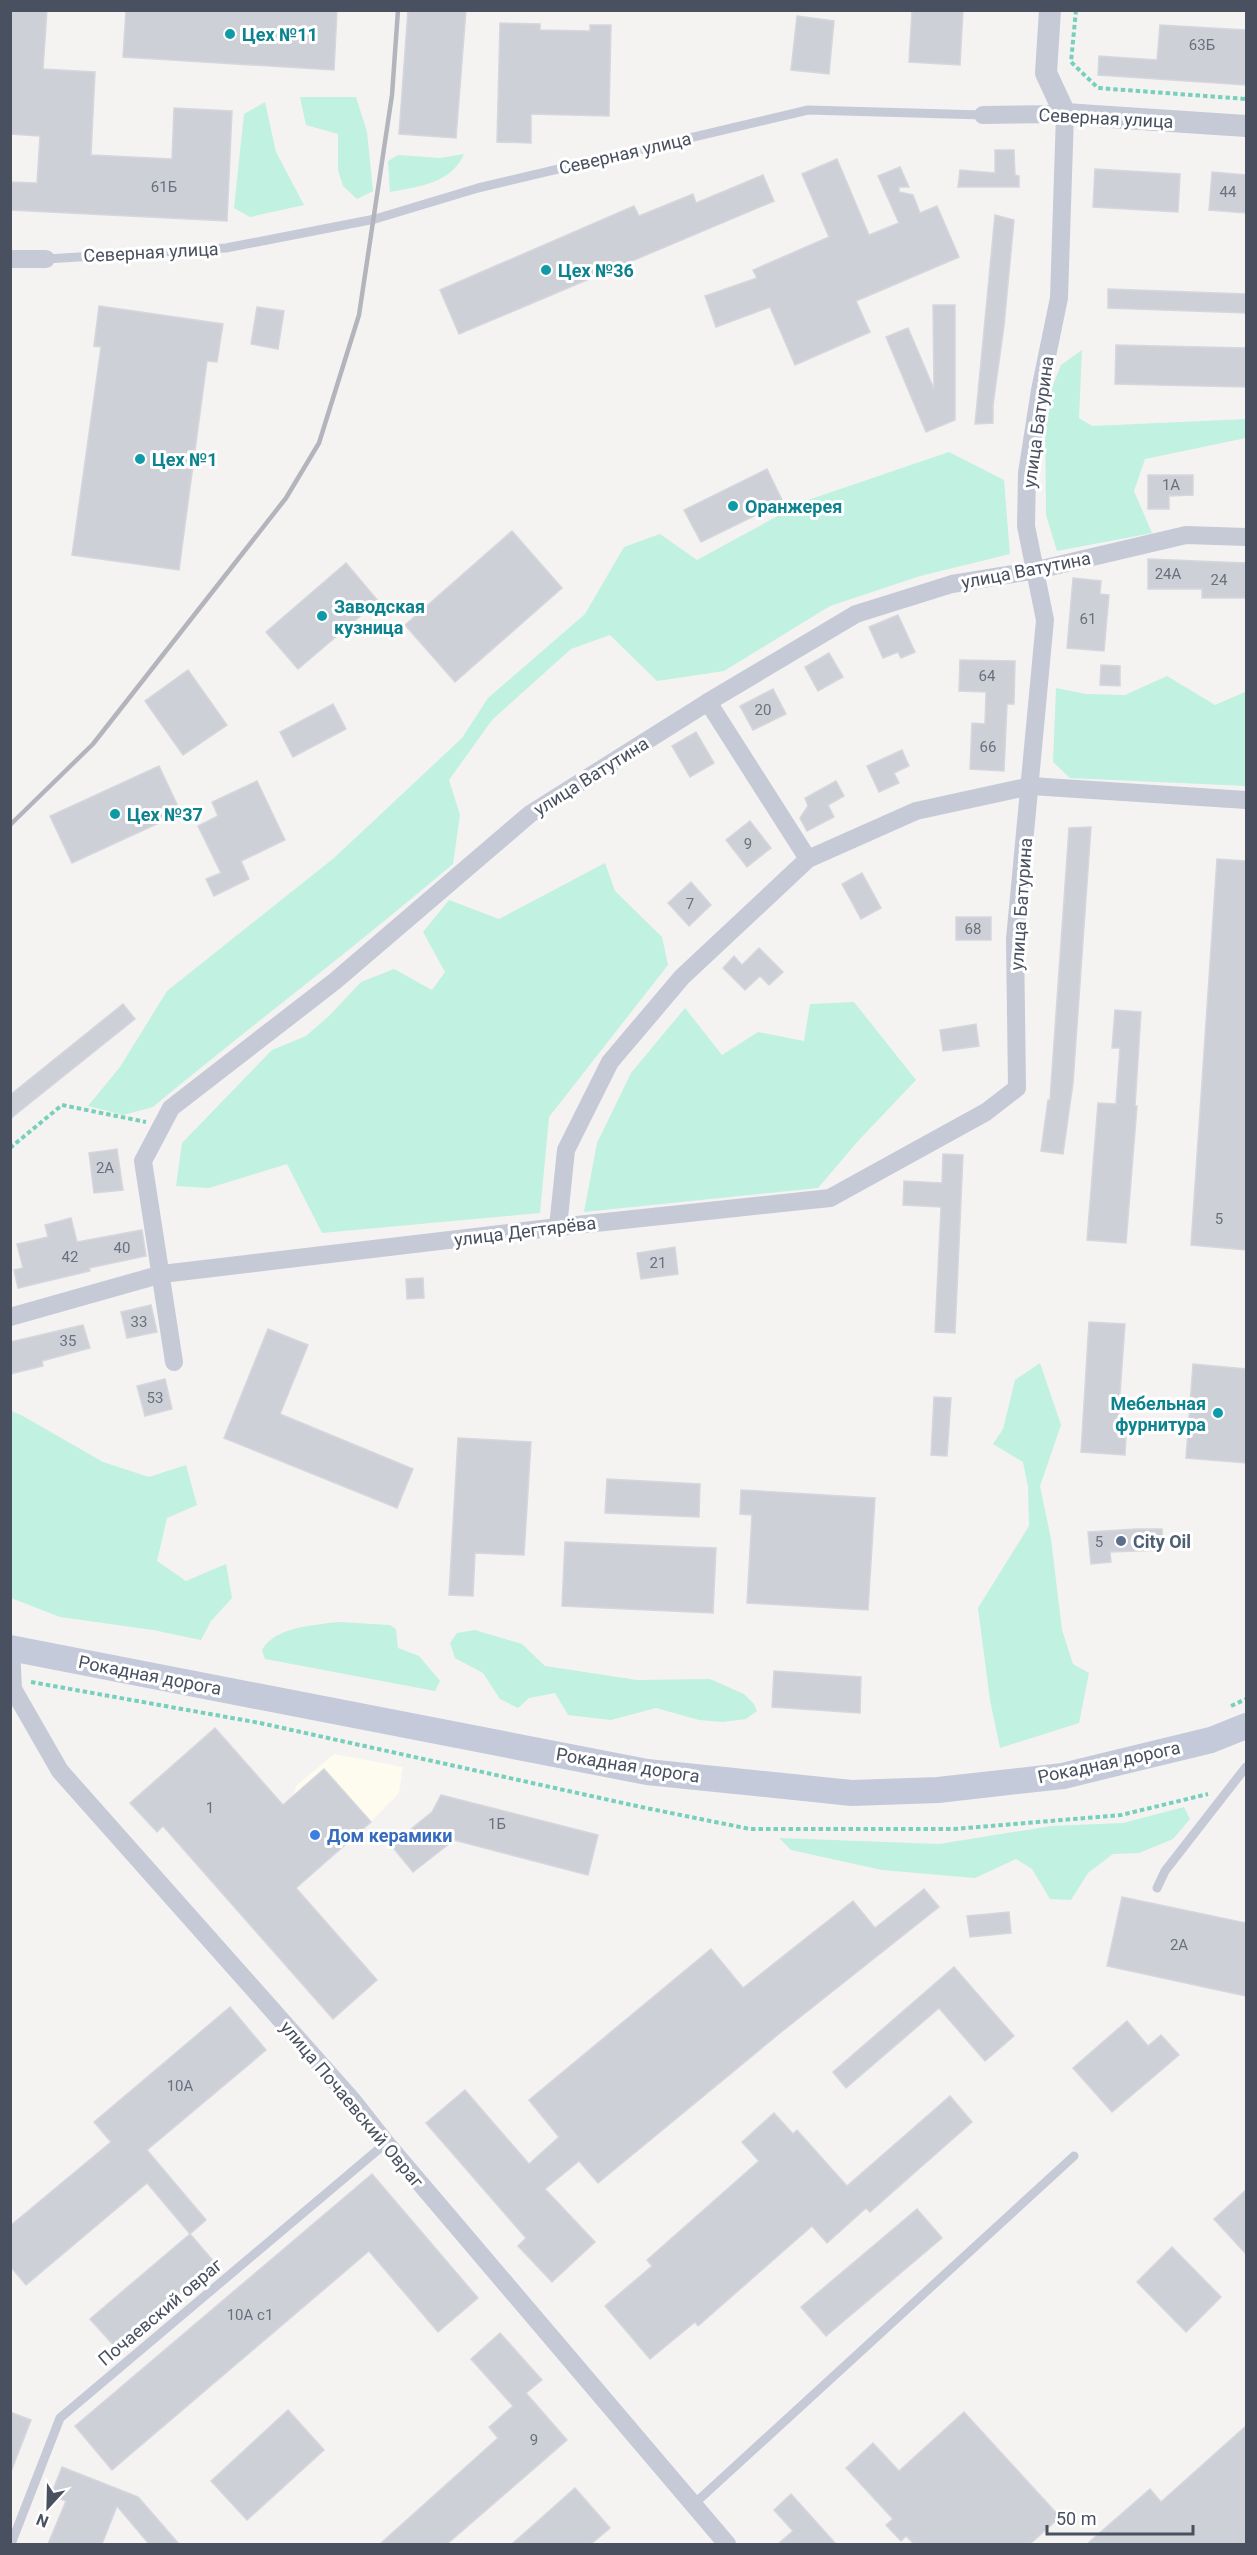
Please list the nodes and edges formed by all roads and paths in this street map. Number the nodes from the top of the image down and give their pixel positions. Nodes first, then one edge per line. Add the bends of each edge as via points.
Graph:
1 (1050, 10) edge
2 (1076, 10) edge
3 (1246, 99) edge
4 (1065, 114) junction
5 (983, 115) joint
6 (1246, 126) edge
7 (46, 258) joint
8 (10, 259) edge
9 (1246, 537) edge
10 (1036, 570) junction
11 (708, 702) junction
12 (1031, 786) junction
13 (1246, 800) edge
14 (808, 859) junction
15 (1017, 1088) joint
16 (163, 1125) junction
17 (10, 1148) edge
18 (558, 1227) junction
19 (162, 1274) junction
20 (10, 1317) edge
21 (174, 1362) dead end
22 (11, 1648) edge
23 (1246, 1726) edge
24 (1246, 1767) edge
25 (1157, 1888) dead end
26 (386, 2144) junction
27 (1074, 2156) dead end
28 (693, 2505) junction
29 (11, 2544) edge
30 (727, 2544) edge

1 - 4 street, улица Батурина via 1046,73
2 - 3 path via 1071,62 1098,88
4 - 5 street, Северная улица
4 - 6 street, Северная улица
4 - 10 street, улица Батурина via 1059,298 1027,473 1026,526
5 - 7 lane, Северная улица via 808,110 478,188 375,219 226,248
7 - 8 street, Северная улица
9 - 10 street, улица Ватутина via 1186,535
10 - 11 street, улица Ватутина via 952,584 856,614
10 - 12 street, улица Батурина via 1045,620
11 - 14 street
11 - 16 street, улица Ватутина via 530,814 335,981 171,1108
12 - 13 street
12 - 14 street via 916,810
12 - 15 street, улица Батурина via 1015,939
14 - 18 street via 682,977 610,1062 566,1150
15 - 18 street, улица Дегтярёва via 986,1112 830,1198
16 - 17 path via 62,1105
16 - 19 street, улица Ватутина via 143,1161
18 - 19 street, улица Дегтярёва
19 - 20 street, улица Дегтярёва
19 - 21 street, улица Ватутина
22 - 23 main road, Рокадная дорога via 647,1772 852,1793 938,1790 1063,1776 1211,1740
22 - 26 street, улица Почаевский Овраг via 13,1689 60,1771 353,2101
24 - 25 lane via 1165,1871
26 - 28 street, улица Почаевский Овраг
26 - 29 lane, Почаевский овраг via 60,2418
27 - 28 lane
28 - 30 street, улица Почаевский Овраг

